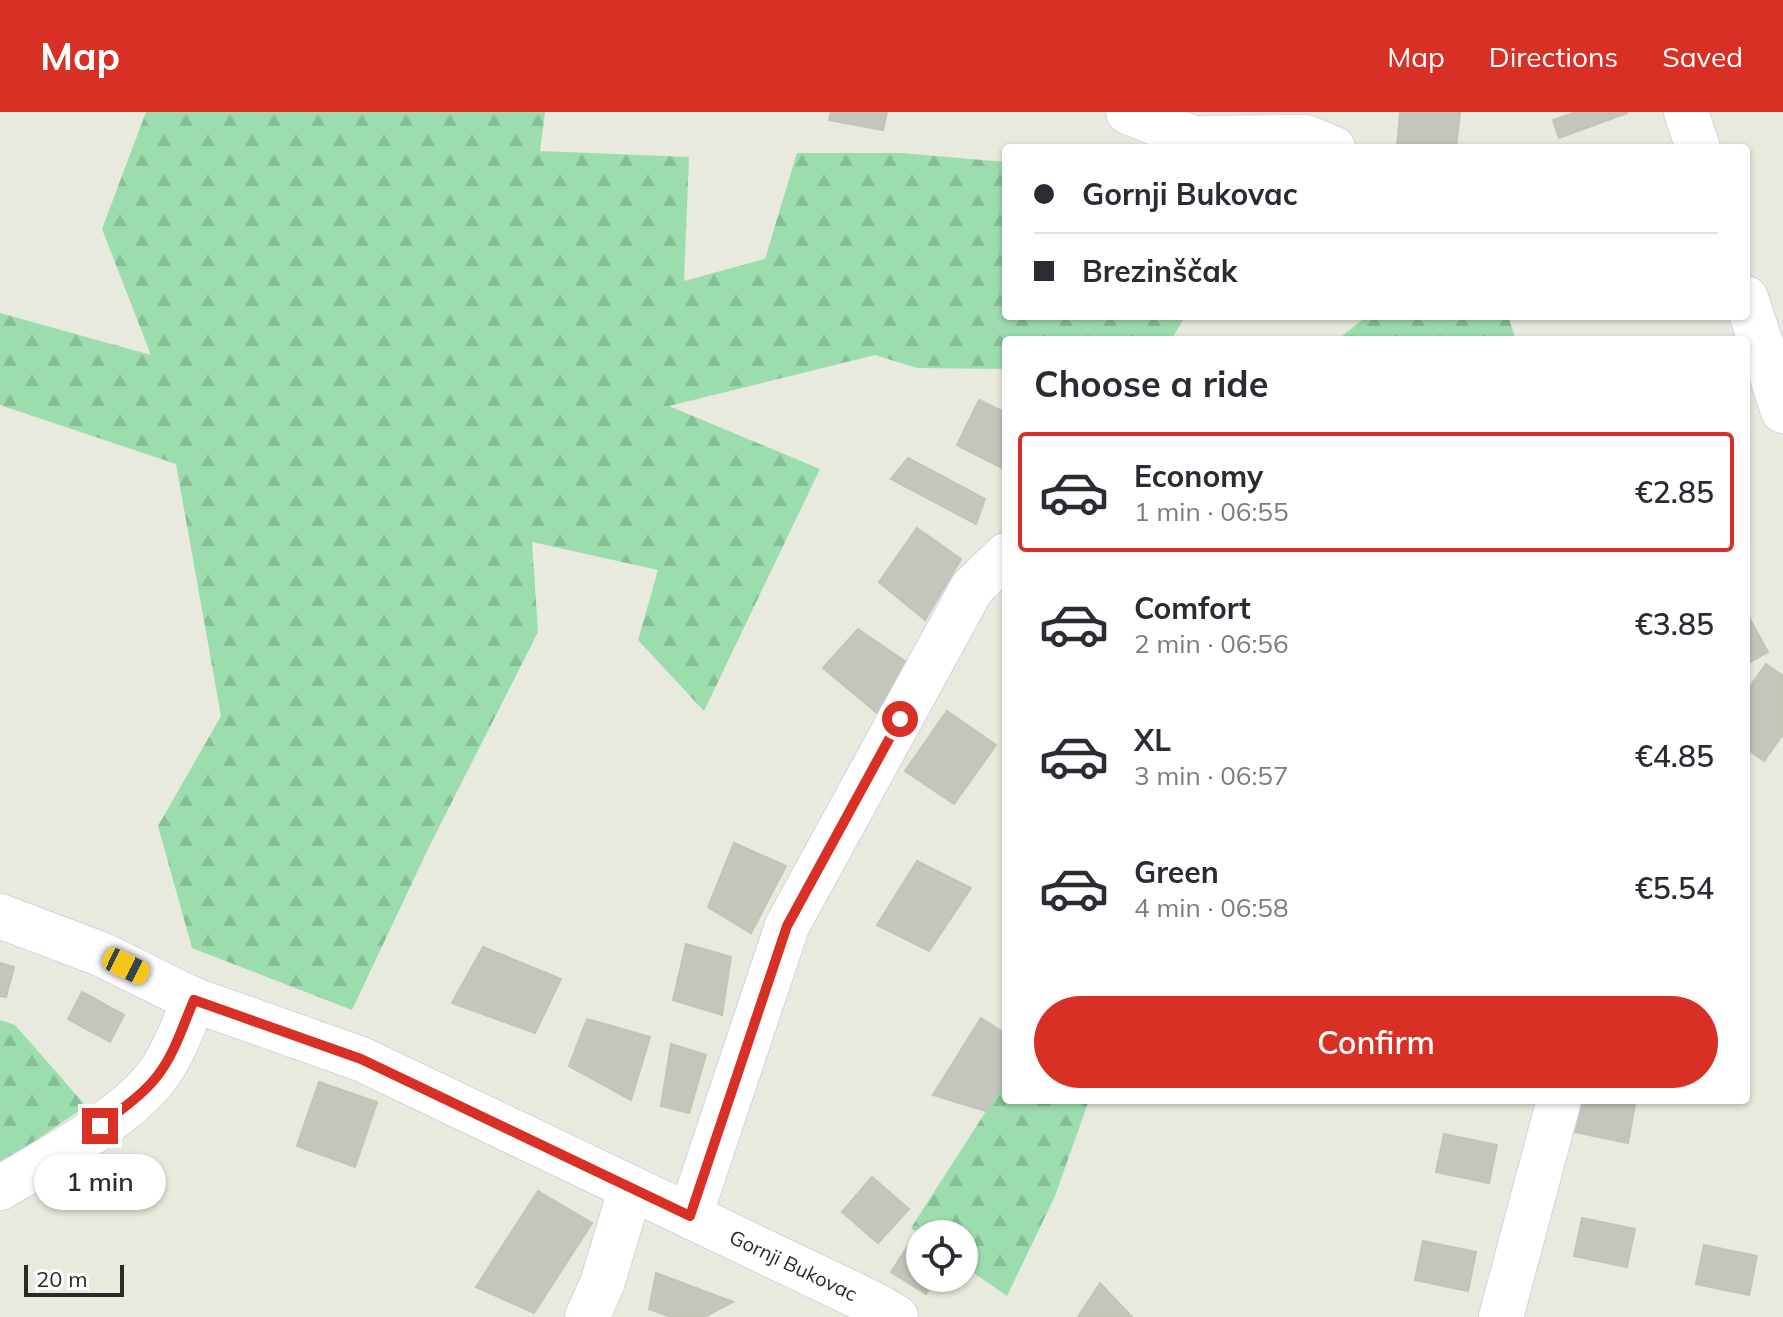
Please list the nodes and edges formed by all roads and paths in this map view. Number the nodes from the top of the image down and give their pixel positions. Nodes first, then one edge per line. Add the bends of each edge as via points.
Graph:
1 (1128, 112) edge
2 (1686, 112) edge
3 (1323, 144) edge
4 (1697, 144) edge
5 (1750, 310) edge
6 (1783, 411) edge
7 (1002, 559) edge
8 (0, 916) edge
9 (194, 1000) junction
10 (1558, 1104) edge
11 (0, 1188) edge
12 (631, 1188) junction
13 (690, 1216) junction
14 (587, 1317) edge
15 (896, 1317) edge
16 (1501, 1317) edge

1 - 3 street via 1193,138 1306,137
2 - 4 street
5 - 6 street
7 - 13 street via 972,588 787,926
8 - 9 street, Gornji Bukovac via 103,955
9 - 11 street via 159,1074 136,1098 82,1139
9 - 12 street, Gornji Bukovac via 361,1059
10 - 16 street
12 - 13 street, Gornji Bukovac
12 - 14 street
13 - 15 street, Gornji Bukovac

